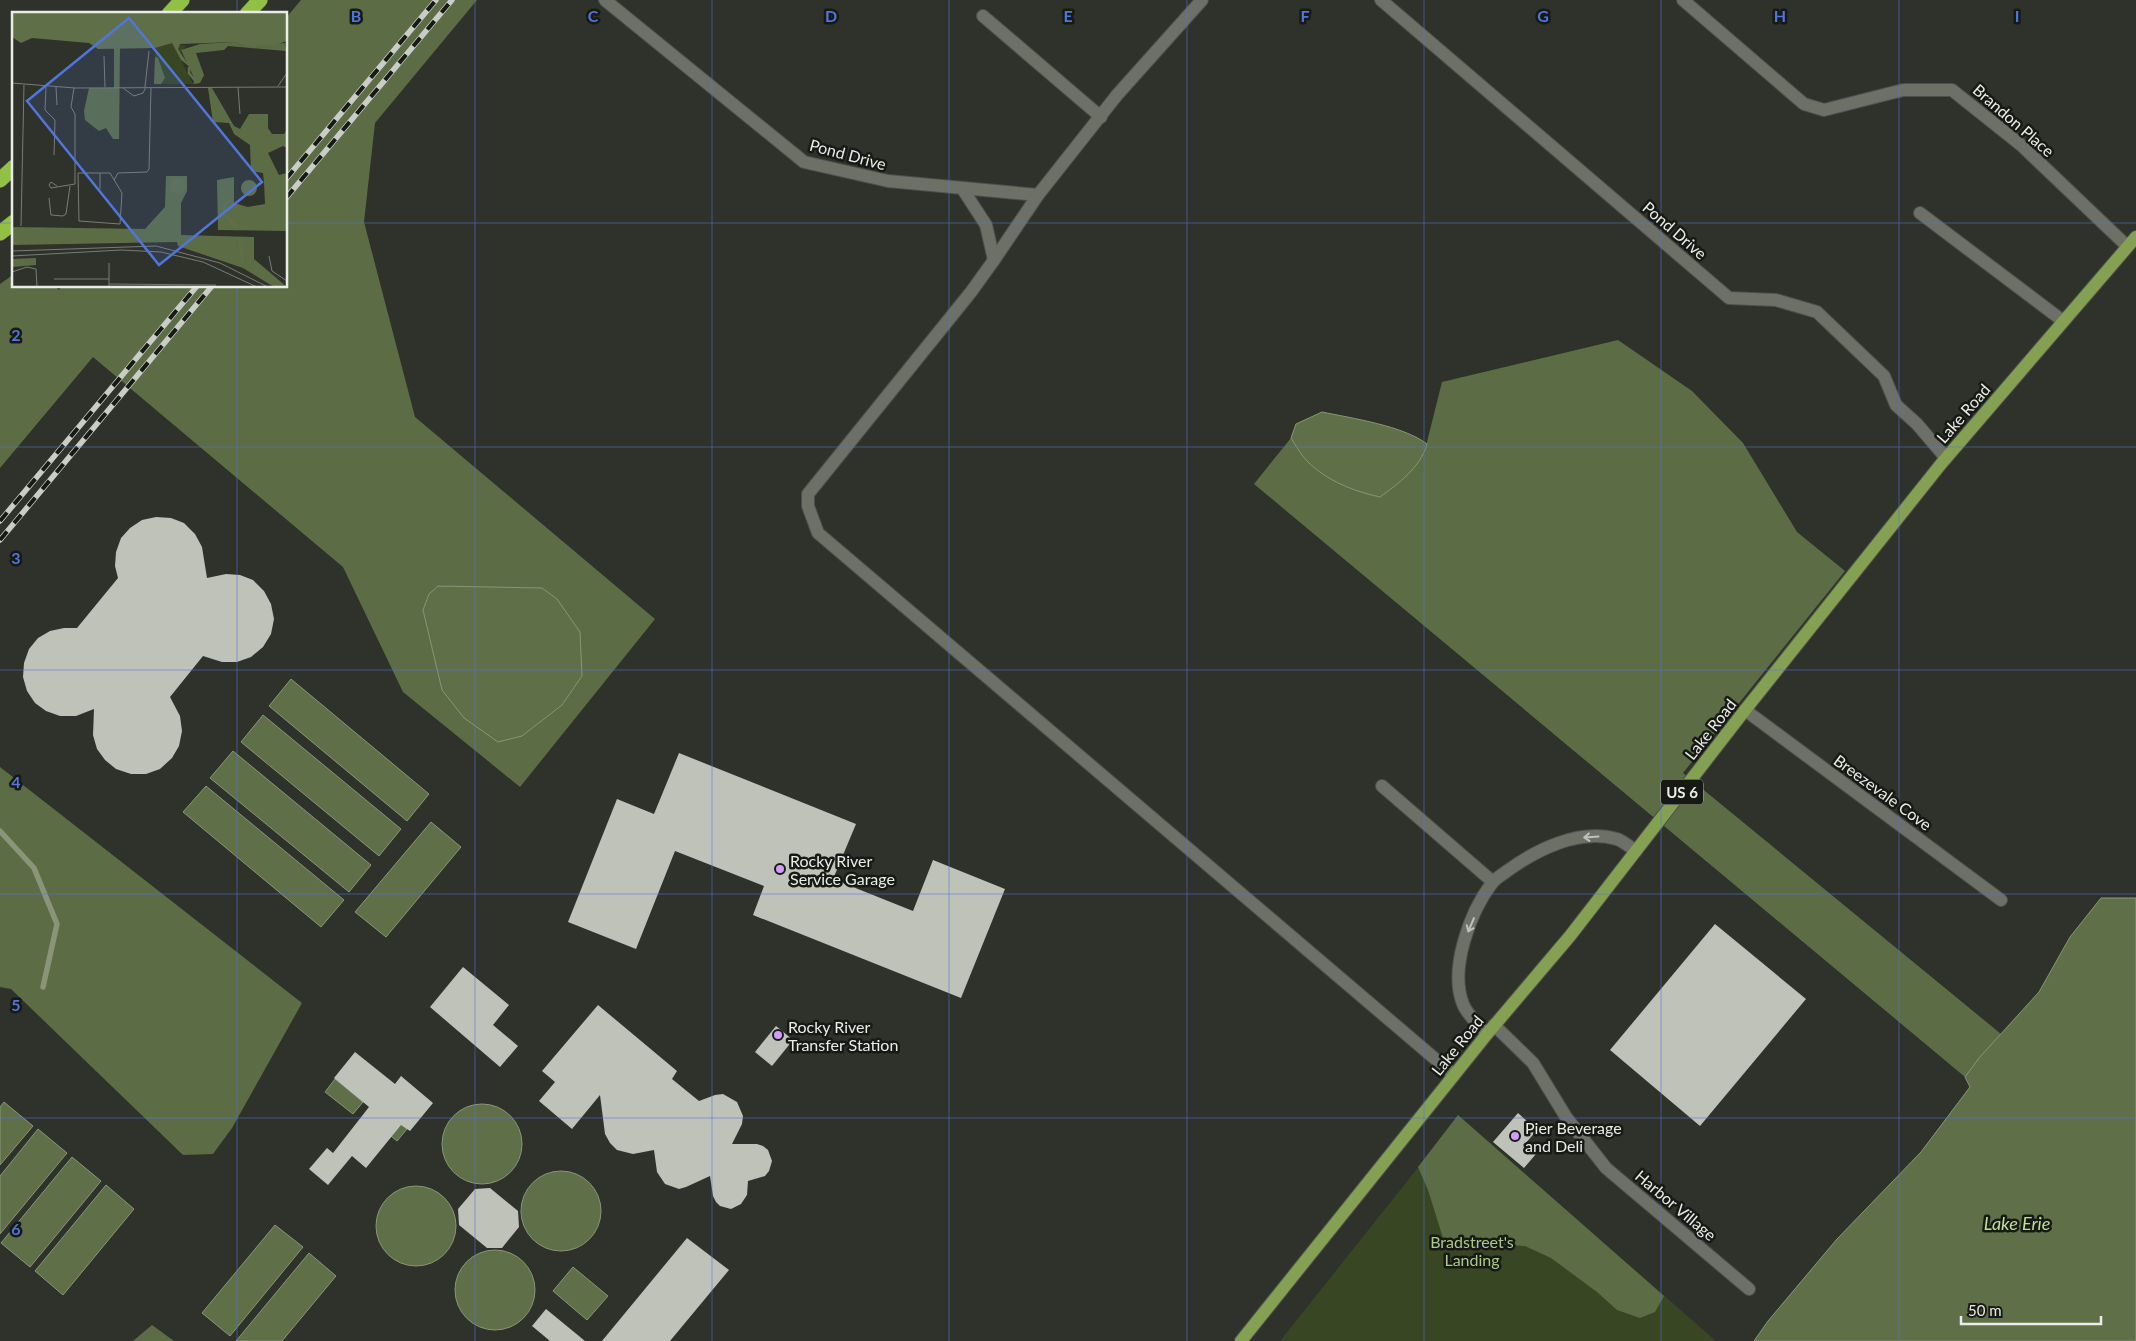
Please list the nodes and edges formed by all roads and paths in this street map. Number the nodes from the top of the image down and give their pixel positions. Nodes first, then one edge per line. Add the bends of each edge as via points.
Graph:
1 (182, 0) edge
2 (260, 0) edge
3 (605, 0) edge
4 (1202, 0) edge
5 (1381, 0) edge
6 (1683, 0) edge
7 (171, 12) edge
8 (249, 12) edge
9 (983, 16) dead end
10 (1101, 117) junction
11 (12, 169) edge
12 (0, 180) edge
13 (962, 188) junction
14 (1038, 195) junction
15 (1920, 213) dead end
16 (12, 224) edge
17 (0, 233) edge
18 (2132, 242) edge
19 (994, 260) junction
20 (2063, 321) junction
21 (1946, 458) junction
22 (1745, 710) junction
23 (1382, 786) dead end
24 (1636, 851) junction
25 (1493, 882) junction
26 (2001, 900) dead end
27 (1490, 1030) junction
28 (1454, 1075) junction
29 (1749, 1289) dead end
30 (1242, 1341) edge

1 - 7 highway
2 - 8 highway
3 - 13 street, Pond Drive via 804,162 888,181
4 - 10 street
5 - 21 street, Pond Drive via 1729,298 1776,300 1817,312 1884,376 1896,405
6 - 18 street, Brandon Place via 1804,104 1824,110 1904,90 1952,90
9 - 10 street
10 - 14 street
11 - 12 highway
13 - 14 street, Pond Drive
13 - 19 street via 986,225
14 - 19 street
15 - 20 street
16 - 17 highway
18 - 20 main road, Lake Road / US 6
19 - 28 street via 808,494 808,506 818,533
20 - 21 main road, Lake Road / US 6
21 - 22 main road, Lake Road / US 6
22 - 24 main road, Lake Road / US 6
22 - 26 street, Breezevale Cove
23 - 25 street
24 -> 25 street via 1618,839 1598,836 1576,838 1547,848
24 - 27 main road, Lake Road / US 6 via 1570,936
25 -> 27 street, Harbor Village via 1464,939 1458,967 1458,988 1463,1006
27 - 28 main road, Lake Road / US 6
27 - 29 street, Harbor Village via 1533,1063 1566,1117 1606,1168
28 - 30 main road, Lake Road / US 6

